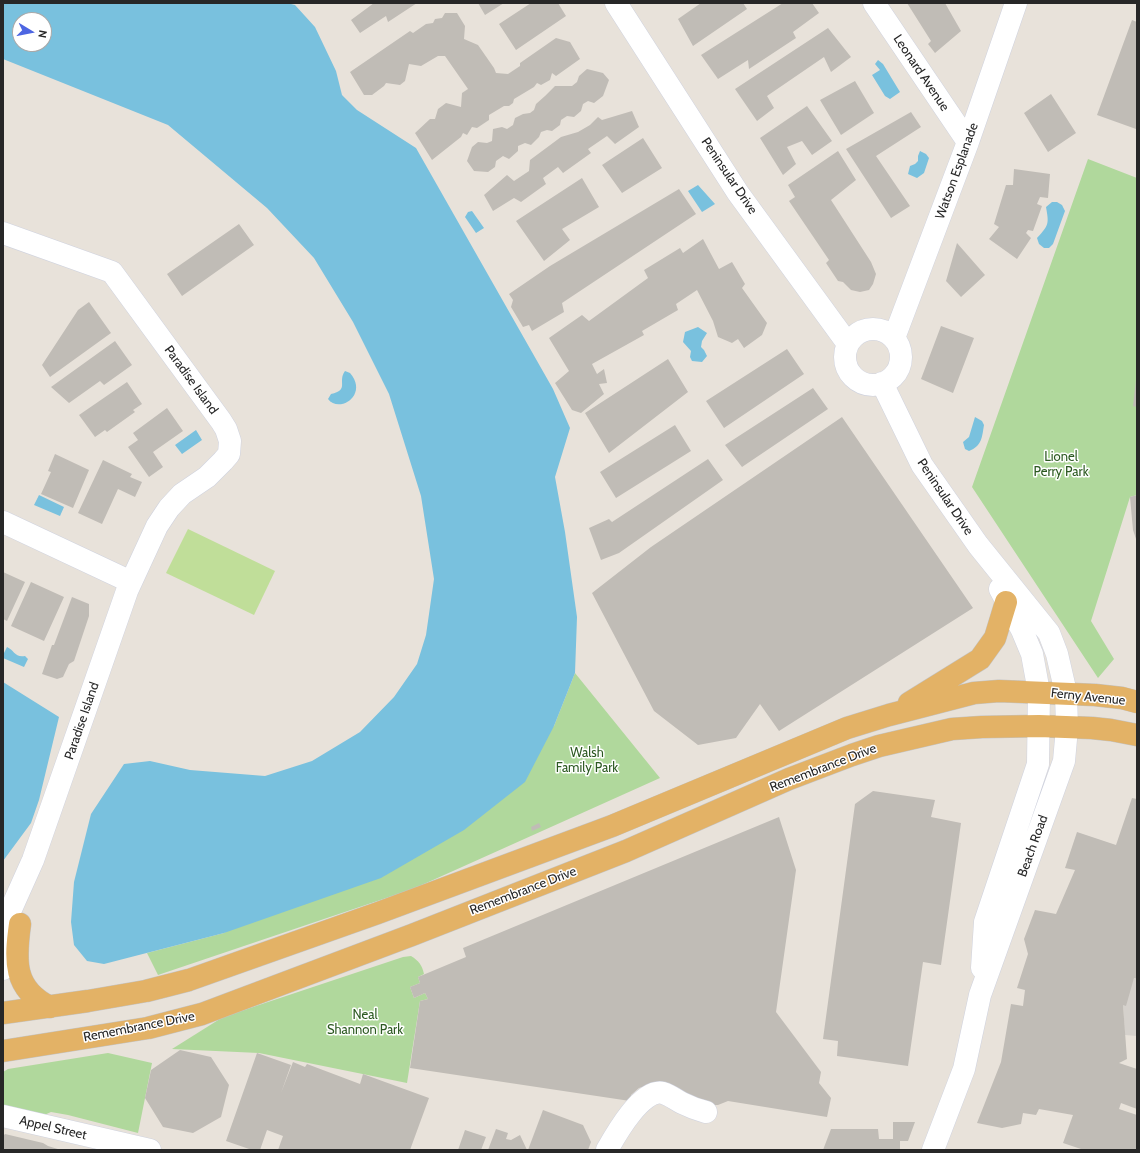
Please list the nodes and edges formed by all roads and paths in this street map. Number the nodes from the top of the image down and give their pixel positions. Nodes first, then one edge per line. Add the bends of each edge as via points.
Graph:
1 (616, 3) edge
2 (874, 3) edge
3 (1016, 3) edge
4 (968, 142) junction
5 (3, 233) edge
6 (894, 338) junction
7 (848, 344) junction
8 (882, 383) junction
9 (3, 522) edge
10 (978, 545) junction
11 (131, 582) junction
12 (1006, 602) junction
13 (1039, 692) junction
14 (1066, 693) junction
15 (1137, 702) edge
16 (889, 715) junction
17 (1039, 726) junction
18 (1067, 728) junction
19 (1137, 735) edge
20 (11, 926) edge
21 (3, 969) edge
22 (980, 995) junction
23 (50, 1006) junction
24 (3, 1013) edge
25 (3, 1051) edge
26 (706, 1112) dead end
27 (3, 1116) edge
28 (150, 1150) edge
29 (607, 1150) edge
30 (933, 1150) edge

1 - 7 street, Peninsular Drive via 738,193
2 - 4 street, Leonard Avenue
3 - 4 street, Watson Esplanade
4 - 6 street, Watson Esplanade
5 - 11 street, Paradise Island via 112,272 226,429 230,440 229,454 207,477 182,494 169,508 157,526
6 - 7 street via 881,330 865,330 858,333
6 - 8 street via 901,360 899,367
7 - 8 street via 845,360 852,375 858,381 869,385
8 - 10 street, Peninsular Drive via 922,465
9 - 11 street
10 - 12 street, Peninsular Drive
10 - 14 street, Peninsular Drive via 1049,633
11 - 20 street, Paradise Island via 32,860 28,896
12 - 13 street, Peninsular Drive via 1032,654
12 - 16 highway via 994,638 980,659
13 - 14 highway, Ferny Avenue
13 - 16 highway, Remembrance Drive via 974,693
13 - 17 street, Beach Road
14 - 15 highway, Ferny Avenue via 1122,698
14 - 18 street, Beach Road
16 - 23 highway, Remembrance Drive via 847,728 605,829 189,980 146,991
17 - 18 highway
17 - 22 street, Beach Road via 1038,764 985,922
17 - 25 highway, Remembrance Drive via 952,729 866,750 789,779 626,851 202,1014 148,1028
18 - 19 highway via 1111,730
18 - 22 street, Beach Road via 1064,761
20 - 21 street, Paradise Island
20 - 23 highway via 18,967 24,984 37,1000
22 - 30 street, Beach Road via 964,1069
23 - 24 highway, Remembrance Drive
26 - 29 street via 662,1093 650,1094 629,1116
27 - 28 street, Appel Street

